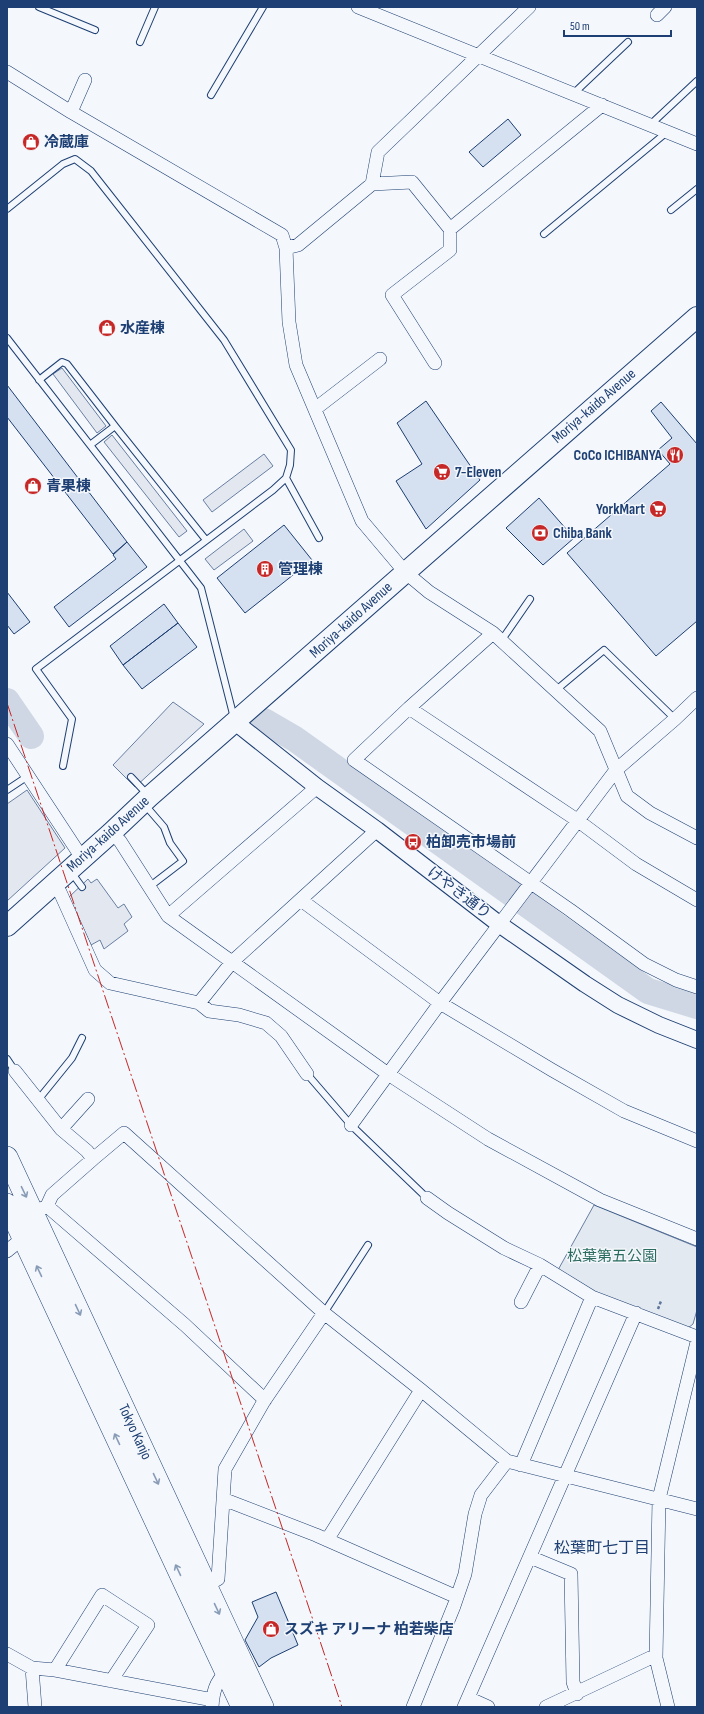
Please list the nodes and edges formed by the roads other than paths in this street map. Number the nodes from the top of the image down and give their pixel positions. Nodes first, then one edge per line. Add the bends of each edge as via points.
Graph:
1 (39, 7) edge
2 (155, 7) edge
3 (263, 7) edge
4 (529, 7) edge
5 (367, 9) edge
6 (95, 30) dead end
7 (140, 42) dead end
8 (628, 42) dead end
9 (479, 55) junction
10 (7, 72) edge
11 (85, 80) dead end
12 (697, 81) edge
13 (573, 94) junction
14 (211, 95) dead end
15 (602, 106) junction
16 (71, 112) junction
17 (649, 125) junction
18 (667, 132) junction
19 (697, 144) edge
20 (372, 184) junction
21 (697, 189) edge
22 (7, 209) edge
23 (670, 210) dead end
24 (450, 229) junction
25 (544, 234) dead end
26 (286, 248) junction
27 (697, 317) edge
28 (7, 338) edge
29 (380, 359) dead end
30 (435, 363) dead end
31 (39, 380) junction
32 (315, 409) junction
33 (115, 426) junction
34 (90, 445) junction
35 (286, 478) junction
36 (319, 538) dead end
37 (206, 540) junction
38 (179, 560) junction
39 (405, 572) junction
40 (530, 598) dead end
41 (497, 637) junction
42 (555, 691) junction
43 (697, 698) edge
44 (408, 708) junction
45 (675, 719) junction
46 (235, 722) junction
47 (7, 744) edge
48 (63, 766) dead end
49 (616, 770) junction
50 (28, 776) junction
51 (131, 777) dead end
52 (317, 787) junction
53 (7, 790) edge
54 (146, 800) junction
55 (577, 820) junction
56 (377, 830) junction
57 (111, 833) junction
58 (697, 838) edge
59 (75, 864) junction
60 (530, 883) junction
61 (53, 884) junction
62 (82, 886) dead end
63 (149, 887) junction
64 (301, 900) junction
65 (697, 900) edge
66 (168, 916) junction
67 (500, 924) junction
68 (7, 926) edge
69 (232, 962) junction
70 (697, 987) edge
71 (199, 1003) junction
72 (440, 1003) junction
73 (82, 1038) dead end
74 (697, 1040) edge
75 (7, 1059) edge
76 (16, 1071) joint
77 (307, 1074) joint
78 (388, 1074) junction
79 (88, 1099) dead end
80 (38, 1100) junction
81 (351, 1125) junction
82 (61, 1129) junction
83 (697, 1141) edge
84 (7, 1157) edge
85 (93, 1159) junction
86 (427, 1198) joint
87 (7, 1204) edge
88 (40, 1210) junction
89 (23, 1238) junction
90 (697, 1239) edge
91 (368, 1245) dead end
92 (7, 1251) edge
93 (540, 1265) junction
94 (592, 1297) junction
95 (521, 1302) dead end
96 (324, 1313) junction
97 (636, 1313) junction
98 (697, 1337) edge
99 (697, 1342) edge
100 (422, 1390) junction
101 (265, 1400) junction
102 (507, 1461) junction
103 (521, 1465) junction
104 (566, 1476) junction
105 (223, 1499) junction
106 (659, 1499) junction
107 (697, 1509) edge
108 (327, 1540) junction
109 (530, 1557) junction
110 (206, 1586) junction
111 (457, 1597) junction
112 (7, 1654) edge
113 (656, 1658) junction
114 (32, 1668) junction
115 (55, 1670) junction
116 (226, 1673) junction
117 (111, 1681) junction
118 (577, 1694) junction
119 (213, 1703) edge
120 (466, 1703) edge
121 (34, 1707) edge
122 (242, 1707) edge
123 (263, 1707) edge
124 (413, 1707) edge
125 (488, 1707) edge
126 (546, 1707) edge
127 (668, 1707) edge

1 - 6 lane
2 - 7 lane
3 - 14 lane
4 - 9 street
5 - 9 street
8 - 13 lane
9 - 13 street
9 - 20 street via 378,152
10 - 16 street
11 - 16 street
12 - 17 lane
13 - 15 street
15 - 17 street
15 - 24 street
16 - 26 street via 282,235
17 - 18 street
18 - 19 street
18 - 25 lane
20 - 24 street via 412,182
20 - 26 street via 298,245
21 - 23 lane
22 - 35 lane via 63,164 75,159 91,171 224,340 291,450
24 - 30 street via 450,250 392,295
26 - 32 street via 290,329 296,365
27 - 39 main road, Moriya-kaido Avenue
28 - 31 lane
29 - 32 street
31 - 33 lane via 62,362 67,364
31 - 34 lane
32 - 39 street via 362,521
33 - 34 lane
33 - 37 lane
34 - 38 lane
35 - 36 lane
35 - 37 lane
37 - 38 lane
38 - 46 lane via 201,588
38 - 48 lane via 36,669 72,719
39 - 41 street via 429,592
39 - 46 main road, Moriya-kaido Avenue
40 - 41 lane
41 - 42 street
41 - 44 street
42 - 45 lane via 604,650
42 - 49 street via 600,731
43 - 45 street
44 - 55 street
44 - 60 street via 354,760
45 - 49 street
46 - 52 street, けやき通り
46 - 54 main road, Moriya-kaido Avenue
47 - 50 street
49 - 55 street
49 - 58 street via 627,796 650,813
50 - 53 lane
50 - 59 street
51 - 54 lane
52 - 56 street, けやき通り
52 - 66 street
54 - 57 main road, Moriya-kaido Avenue
54 - 63 lane via 183,861
55 - 60 street
55 - 65 street via 636,864
56 - 64 street
56 - 67 street, けやき通り
57 - 59 main road, Moriya-kaido Avenue
57 - 63 street via 120,841
59 - 61 main road, Moriya-kaido Avenue
59 - 62 lane via 77,878
60 - 67 street
60 - 70 street via 644,964
61 - 68 main road, Moriya-kaido Avenue
61 - 71 street via 60,892 95,970 110,983 117,988
63 - 66 street
64 - 69 street
64 - 72 street
66 - 69 street
67 - 72 street
67 - 74 street, けやき通り via 618,1005
69 - 71 street
69 - 78 street
71 - 77 street via 209,1011 239,1015 266,1023 281,1036
72 - 78 street
72 - 83 street via 624,1111
73 - 80 lane via 72,1058
75 - 76 lane
76 - 80 street
77 - 81 lane
78 - 81 street
78 - 90 street via 488,1139 600,1200
79 - 82 street
80 - 82 street
81 - 86 lane
82 - 85 street
84 -> 88 highway, Tokyo Kanjo
85 - 88 street via 52,1194
85 - 96 street via 124,1133
86 - 93 street via 504,1248
87 - 89 highway, Tokyo Kanjo
88 - 101 street via 185,1325
88 -> 110 highway, Tokyo Kanjo
89 - 92 street
116 -> 89 highway, Tokyo Kanjo
91 - 96 lane
93 - 94 street
93 - 95 street
94 - 97 street
94 - 103 street
96 - 100 street
96 - 101 street
97 - 98 street
97 - 104 street
99 - 106 street
100 - 102 street
100 - 108 street
101 - 105 street via 225,1469
102 - 103 street
102 - 111 street via 481,1495 475,1514 465,1574
103 - 104 street
104 - 106 street
104 - 109 street
105 - 108 street
105 - 110 street via 218,1579
106 - 107 street
106 - 113 street
108 - 111 street
109 - 118 street via 571,1574 573,1682
109 - 120 street
110 -> 123 highway, Tokyo Kanjo
111 - 124 street
112 - 114 street
113 - 118 street via 650,1658
113 - 127 street
114 - 115 street
114 - 121 street
115 - 117 street
115 - 117 street via 102,1595 148,1624
116 - 119 street via 219,1679
116 - 122 highway, Tokyo Kanjo
117 - 119 street
118 - 126 street
120 - 125 street

